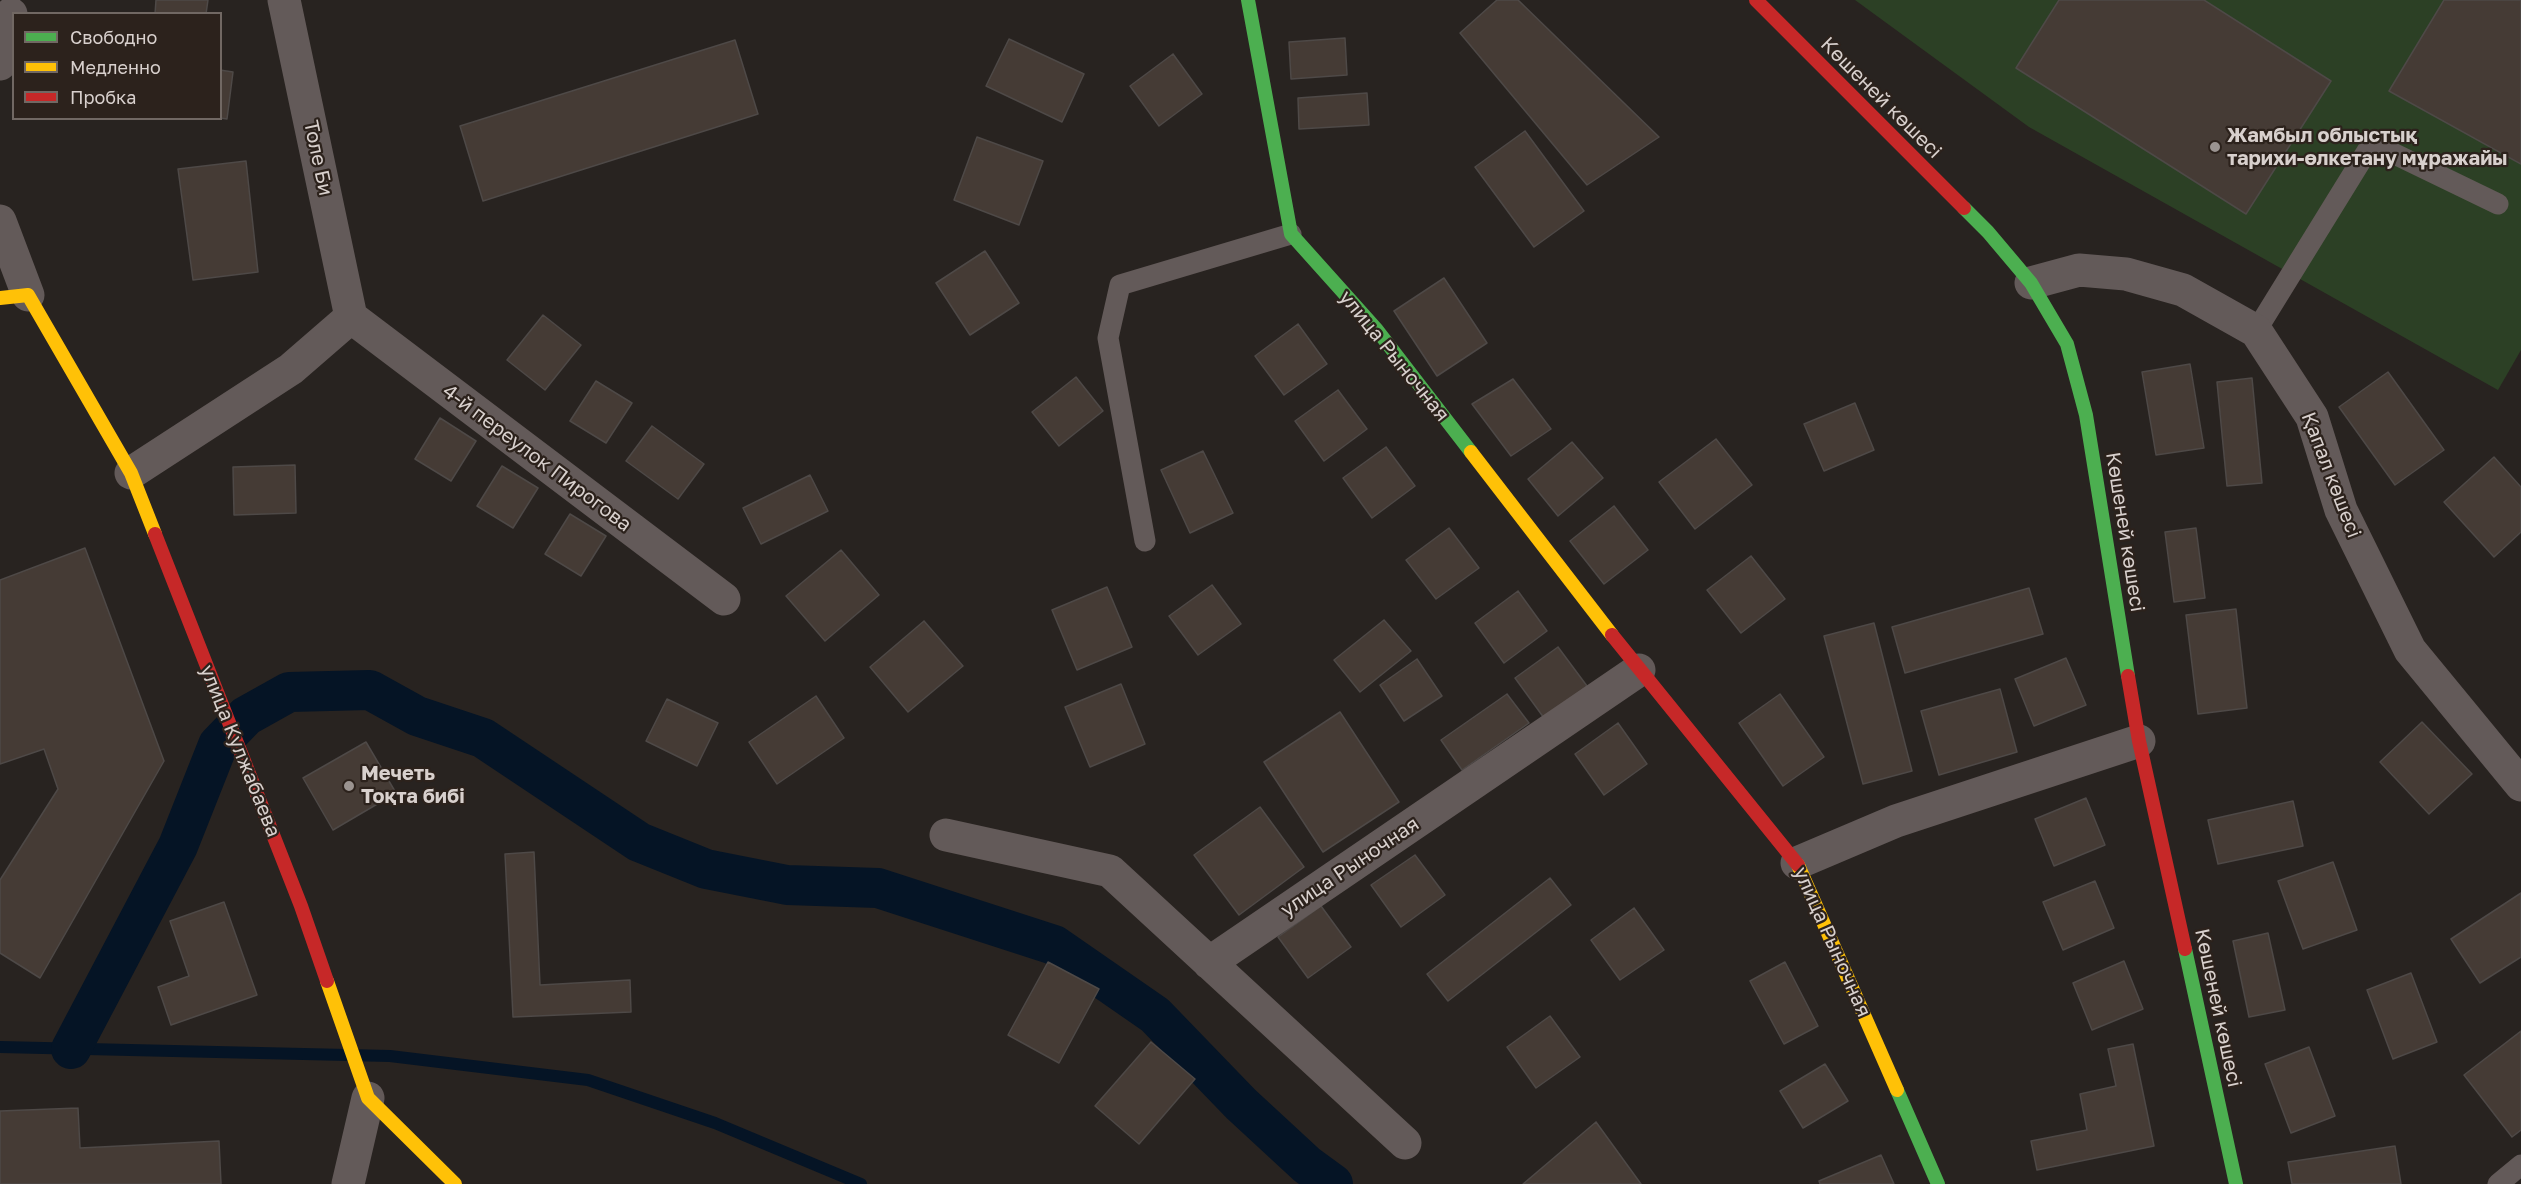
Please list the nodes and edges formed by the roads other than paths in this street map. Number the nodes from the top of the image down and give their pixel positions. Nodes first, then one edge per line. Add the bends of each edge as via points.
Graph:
1 (284, 0) edge
2 (1248, 0) edge
3 (1756, 0) edge
4 (11, 14) dead end
5 (0, 64) edge
6 (2498, 204) dead end
7 (0, 221) edge
8 (1291, 234) junction
9 (2031, 283) junction
10 (14, 297) edge
11 (351, 316) junction
12 (2256, 331) junction
13 (130, 473) junction
14 (1145, 541) dead end
15 (724, 599) dead end
16 (1639, 670) junction
17 (2139, 741) junction
18 (2521, 785) edge
19 (946, 835) dead end
20 (1797, 862) junction
21 (1209, 963) junction
22 (365, 1087) junction
23 (1405, 1143) dead end
24 (2521, 1165) edge
25 (348, 1184) edge
26 (455, 1184) edge
27 (1938, 1184) edge
28 (2236, 1184) edge
29 (2499, 1184) edge

1 - 11 street, Толе Би
2 - 8 street
3 - 9 street, Көшеней көшесі via 1988,232
4 - 5 street
6 - 12 lane via 2372,143
7 - 10 street, улица Кулжабаева
8 - 14 lane via 1120,285 1108,338
8 - 16 street, улица Рыночная via 1377,330
9 - 12 street, Қапал көшесі via 2079,270 2126,274 2183,290
9 - 17 street, Көшеней көшесі via 2067,344 2086,415
10 - 13 street, улица Кулжабаева
11 - 13 street via 291,369
11 - 15 street, 4-й переулок Пирогова
12 - 18 street, Қапал көшесі via 2312,417 2341,510 2410,650
13 - 22 street, улица Кулжабаева via 301,906
16 - 20 street, улица Рыночная
16 - 21 street, улица Рыночная
17 - 20 street via 1896,821
17 - 28 street, Көшеней көшесі
19 - 21 street via 1110,871
20 - 27 street, улица Рыночная
21 - 23 street
22 - 25 street
22 - 26 street
24 - 29 lane

